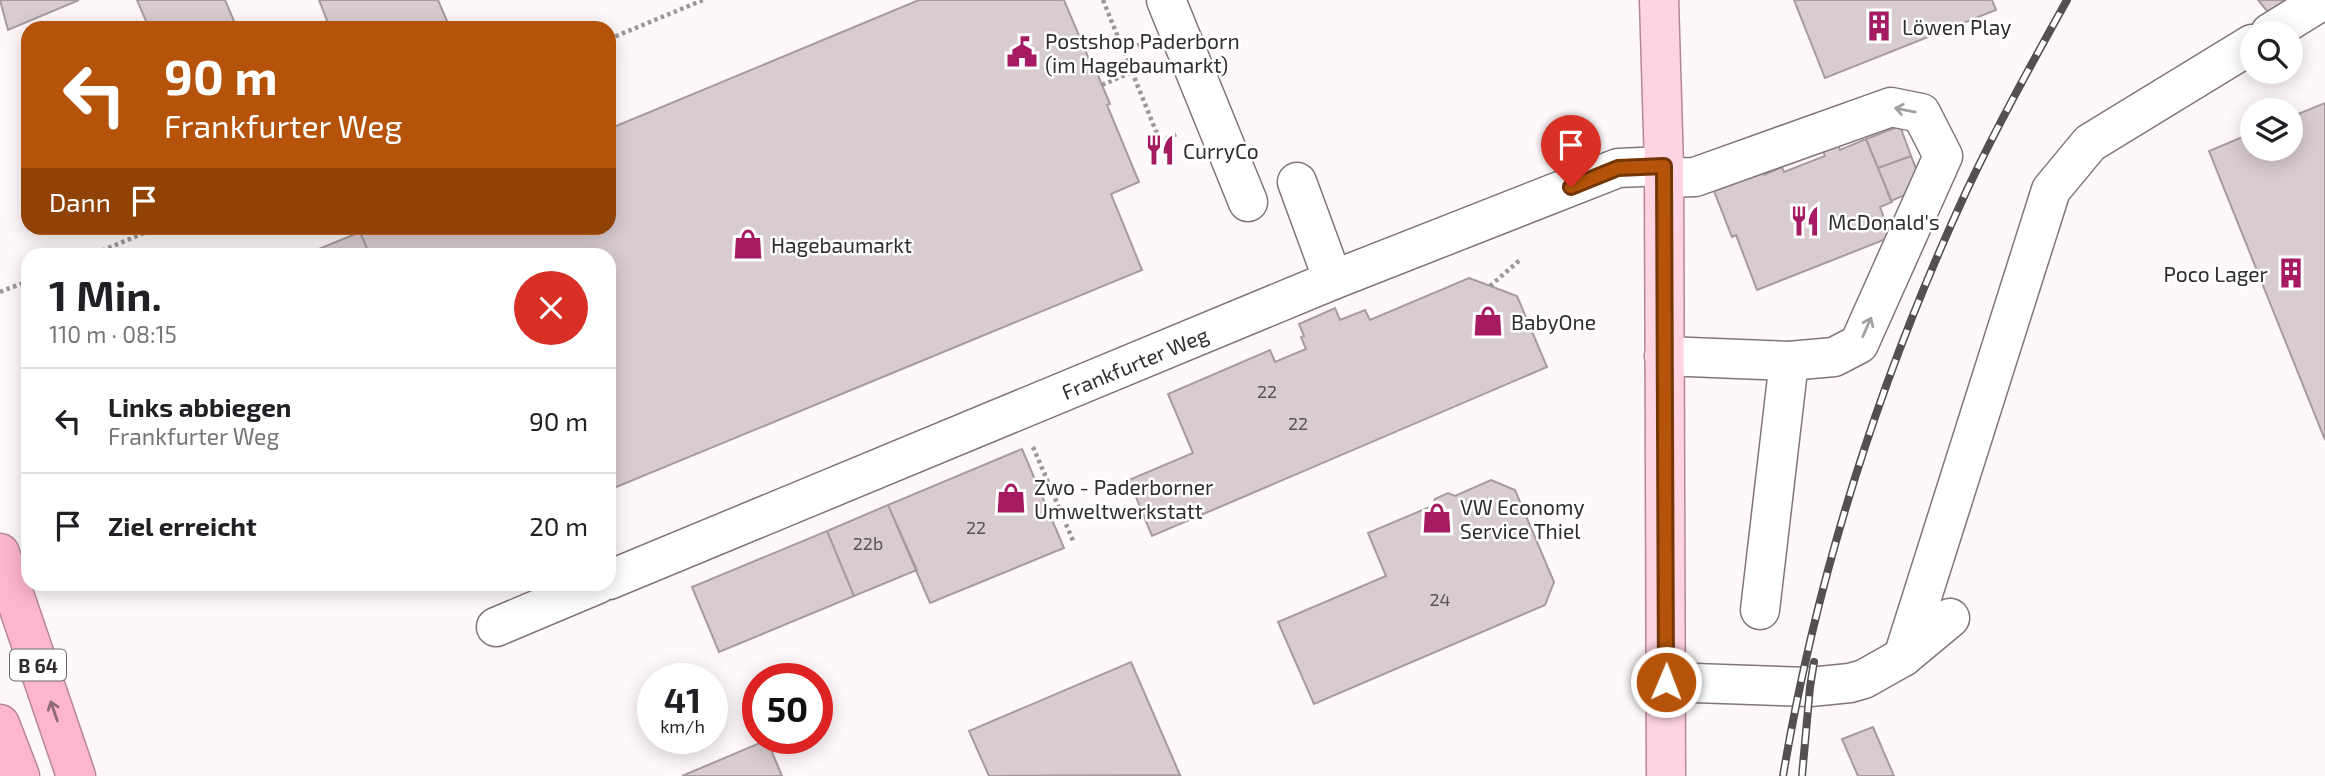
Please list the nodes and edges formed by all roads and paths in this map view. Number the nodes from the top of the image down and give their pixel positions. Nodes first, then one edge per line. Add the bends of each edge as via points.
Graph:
1 (703, 0) edge
2 (1103, 0) edge
3 (1166, 0) edge
4 (1659, 0) edge
5 (2323, 0) edge
6 (2289, 21) edge
7 (616, 36) edge
8 (1149, 41) dead end
9 (1124, 51) junction
10 (2240, 51) edge
11 (1132, 72) junction
12 (1102, 85) dead end
13 (1185, 130) dead end
14 (1160, 141) junction
15 (1166, 156) dead end
16 (1664, 172) junction
17 (1297, 182) dead end
18 (1248, 202) dead end
19 (139, 235) edge
20 (108, 248) edge
21 (1521, 259) dead end
22 (1333, 280) junction
23 (21, 284) edge
24 (1490, 286) dead end
25 (0, 292) edge
26 (1664, 356) junction
27 (1788, 361) junction
28 (1031, 441) dead end
29 (1074, 543) dead end
30 (0, 553) edge
31 (616, 577) edge
32 (581, 591) edge
33 (1760, 611) dead end
34 (1950, 618) dead end
35 (496, 627) dead end
36 (1903, 657) junction
37 (1666, 682) junction
38 (0, 724) edge
39 (20, 776) edge
40 (75, 776) edge
41 (1666, 776) edge

1 - 7 path
2 - 9 path
3 - 18 lane
4 - 16 main road
5 - 6 lane
8 - 9 path
9 - 11 path
10 - 36 lane via 2090,143 2051,190
11 - 12 path
11 - 14 path
13 - 14 path
14 - 15 path
16 - 22 lane, Frankfurter Weg via 1618,168
16 - 26 main road
27 -> 16 lane, Frankfurter Weg via 1834,357 1859,344 1943,156 1921,113 1891,107 1695,177
17 - 22 lane
19 - 20 path
21 - 24 path
22 - 31 lane, Frankfurter Weg
23 - 25 path
26 - 27 lane
26 - 37 main road
27 - 33 lane
28 - 29 path
40 -> 30 highway, B 64
32 - 35 lane
34 - 36 lane
36 - 37 lane via 1850,683 1810,687
37 - 41 main road
38 - 39 highway

